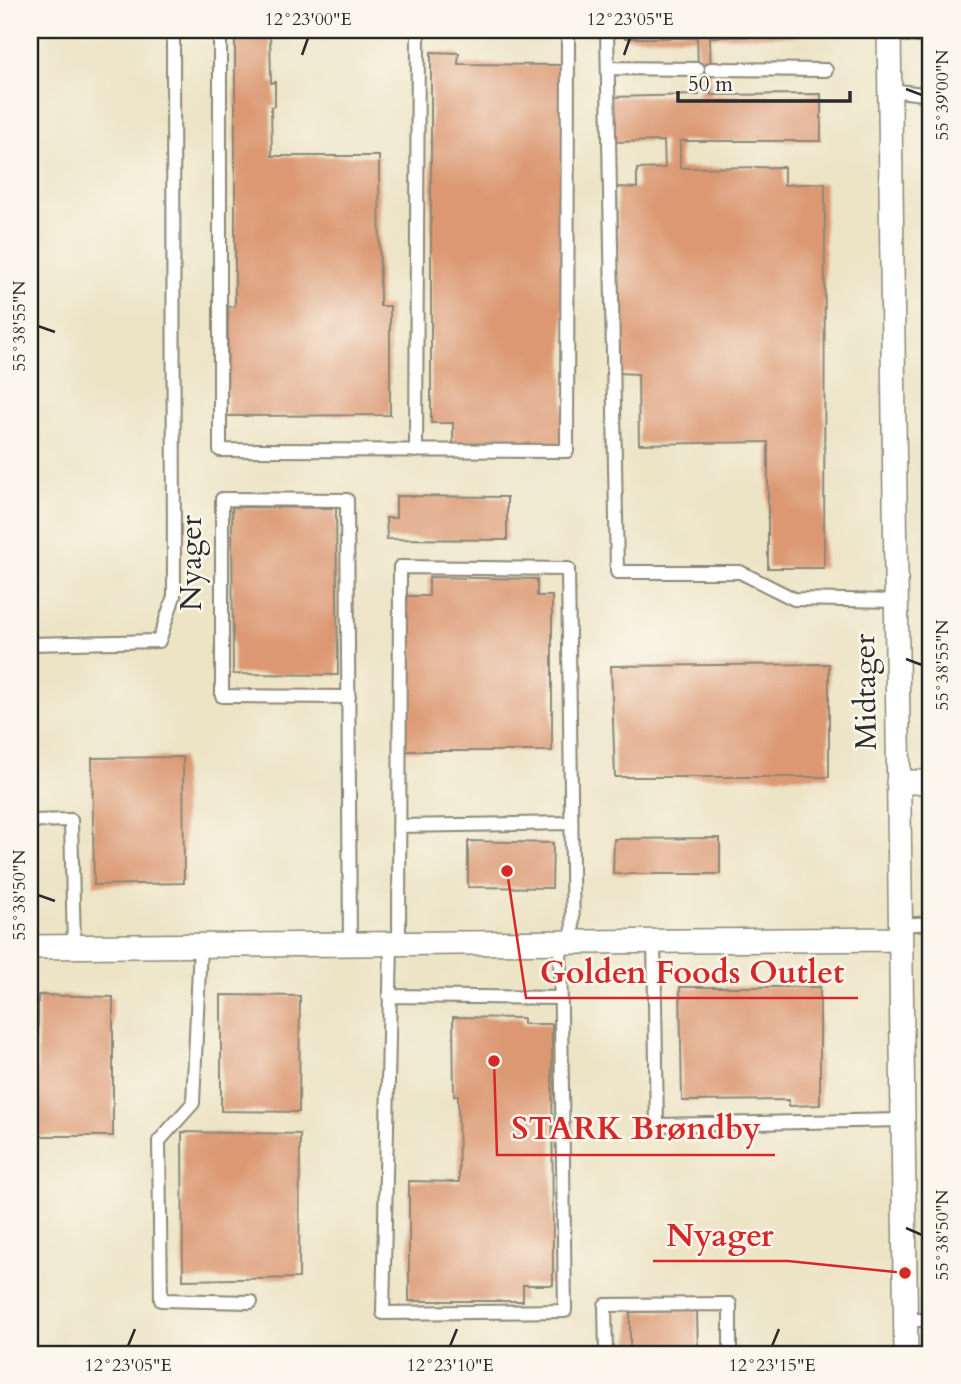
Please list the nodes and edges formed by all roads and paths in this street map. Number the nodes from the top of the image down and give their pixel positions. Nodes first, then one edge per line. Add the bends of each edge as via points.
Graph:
1 (173, 30) edge
2 (220, 30) edge
3 (418, 30) edge
4 (568, 30) edge
5 (607, 30) edge
6 (889, 31) edge
7 (931, 37) edge
8 (608, 68) junction
9 (826, 70) dead end
10 (890, 90) junction
11 (931, 95) edge
12 (416, 451) junction
13 (896, 601) junction
14 (30, 644) edge
15 (349, 697) junction
16 (898, 782) junction
17 (931, 782) edge
18 (30, 821) edge
19 (571, 823) junction
20 (399, 826) junction
21 (931, 923) edge
22 (900, 932) junction
23 (654, 941) junction
24 (566, 942) junction
25 (351, 944) junction
26 (395, 944) junction
27 (200, 946) junction
28 (30, 947) edge
29 (74, 947) junction
30 (390, 996) junction
31 (561, 998) junction
32 (902, 1120) junction
33 (251, 1302) dead end
34 (905, 1320) junction
35 (931, 1320) edge
36 (606, 1354) edge
37 (730, 1354) edge
38 (906, 1354) edge

1 - 14 lane via 174,596 159,641
2 - 12 lane via 220,450
3 - 12 lane
4 - 12 lane via 567,451
5 - 8 lane
6 - 7 lane
6 - 10 street, Midtager
8 - 9 lane
8 - 13 lane via 617,572 740,572 794,599
10 - 11 lane
10 - 13 street, Midtager
13 - 16 street, Midtager
15 - 15 lane, Nyager via 347,500 222,499 222,696
15 - 25 lane, Nyager
16 - 17 street
16 - 22 street, Midtager
18 - 29 lane via 71,820
19 - 20 lane
19 - 20 lane via 568,569 400,567
19 - 24 lane
20 - 26 lane
21 - 22 lane
22 - 23 street
22 - 32 street, Midtager
23 - 24 street
23 - 32 lane via 657,1125
24 - 26 street
24 - 31 lane
25 - 26 street
25 - 27 street
26 - 30 lane
27 - 29 street
27 - 33 lane via 193,1103 159,1141 161,1300
28 - 29 street
30 - 31 lane
30 - 31 lane via 383,1313 565,1311
32 - 34 street, Midtager
34 - 35 lane
34 - 38 street, Midtager
36 - 37 lane via 605,1305 730,1304

